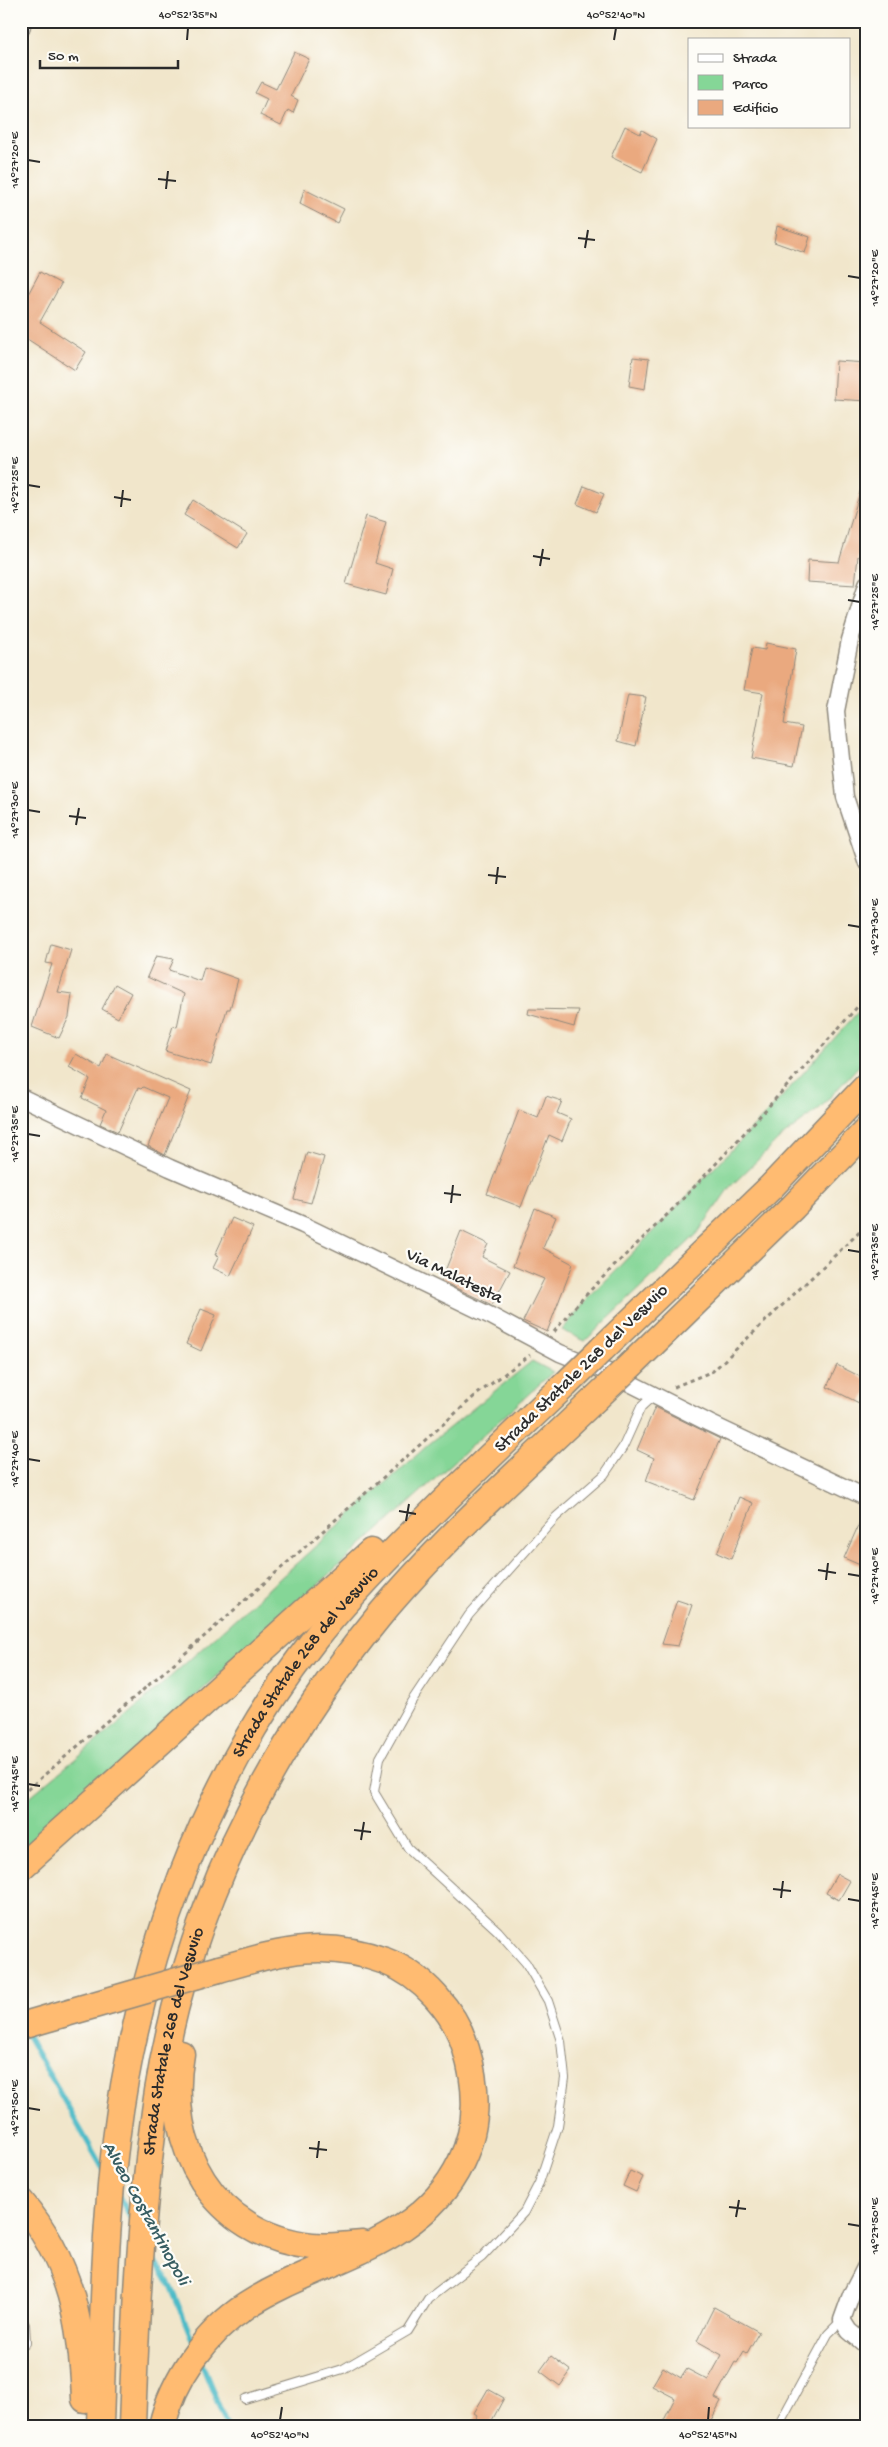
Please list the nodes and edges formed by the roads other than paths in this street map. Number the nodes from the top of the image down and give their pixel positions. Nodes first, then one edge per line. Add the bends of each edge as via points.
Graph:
1 (24, 21) edge
2 (21, 29) edge
3 (867, 584) edge
4 (867, 863) edge
5 (867, 1086) edge
6 (21, 1097) edge
7 (867, 1130) edge
8 (654, 1395) junction
9 (464, 1480) junction
10 (867, 1498) edge
11 (269, 1773) junction
12 (21, 1867) edge
13 (21, 2026) edge
14 (21, 2202) edge
15 (372, 2243) junction
16 (867, 2264) edge
17 (21, 2316) edge
18 (842, 2320) junction
19 (26, 2344) dead end
20 (867, 2346) edge
21 (245, 2399) dead end
22 (84, 2426) edge
23 (100, 2426) edge
24 (132, 2426) edge
25 (162, 2426) edge
26 (778, 2426) edge

1 - 2 street
3 - 4 street via 850,640 836,711 845,797
5 - 9 highway, Strada Statale 268 del Vesuvio, bridge via 770,1188
6 - 8 street, Via Malatesta via 170,1168 311,1229 544,1345
7 - 11 highway, Strada Statale 268 del Vesuvio, bridge via 787,1214 463,1526 382,1613 304,1716
8 - 10 street, Via Malatesta
8 - 21 lane via 641,1407 623,1447 604,1475 556,1517 469,1615 411,1702 380,1758 374,1792 408,1848 498,1931 526,1963 548,2001 561,2041 565,2078 558,2126 539,2182 524,2212 505,2234 428,2300 408,2331 343,2369
9 - 12 highway via 366,1556
9 - 23 highway, Strada Statale 268 del Vesuvio via 357,1588 313,1641 237,1759 203,1824 161,1935 139,2012 116,2140
11 - 15 highway via 191,2008 180,2065 178,2115 186,2148 200,2178 222,2205 248,2225 279,2239 312,2246
11 - 24 highway, Strada Statale 268 del Vesuvio via 234,1843 194,1943 158,2090 138,2275
13 - 15 highway, bridge via 292,1950 326,1947 360,1952 394,1964 423,1984 447,2010 463,2039 474,2075 476,2112 468,2148 451,2182 426,2211 396,2232
14 - 22 highway via 56,2254 71,2291 84,2364
15 - 25 highway via 245,2307 211,2337 186,2370
16 - 18 street
17 - 19 lane
18 - 20 street via 849,2331
18 - 26 lane via 828,2334

